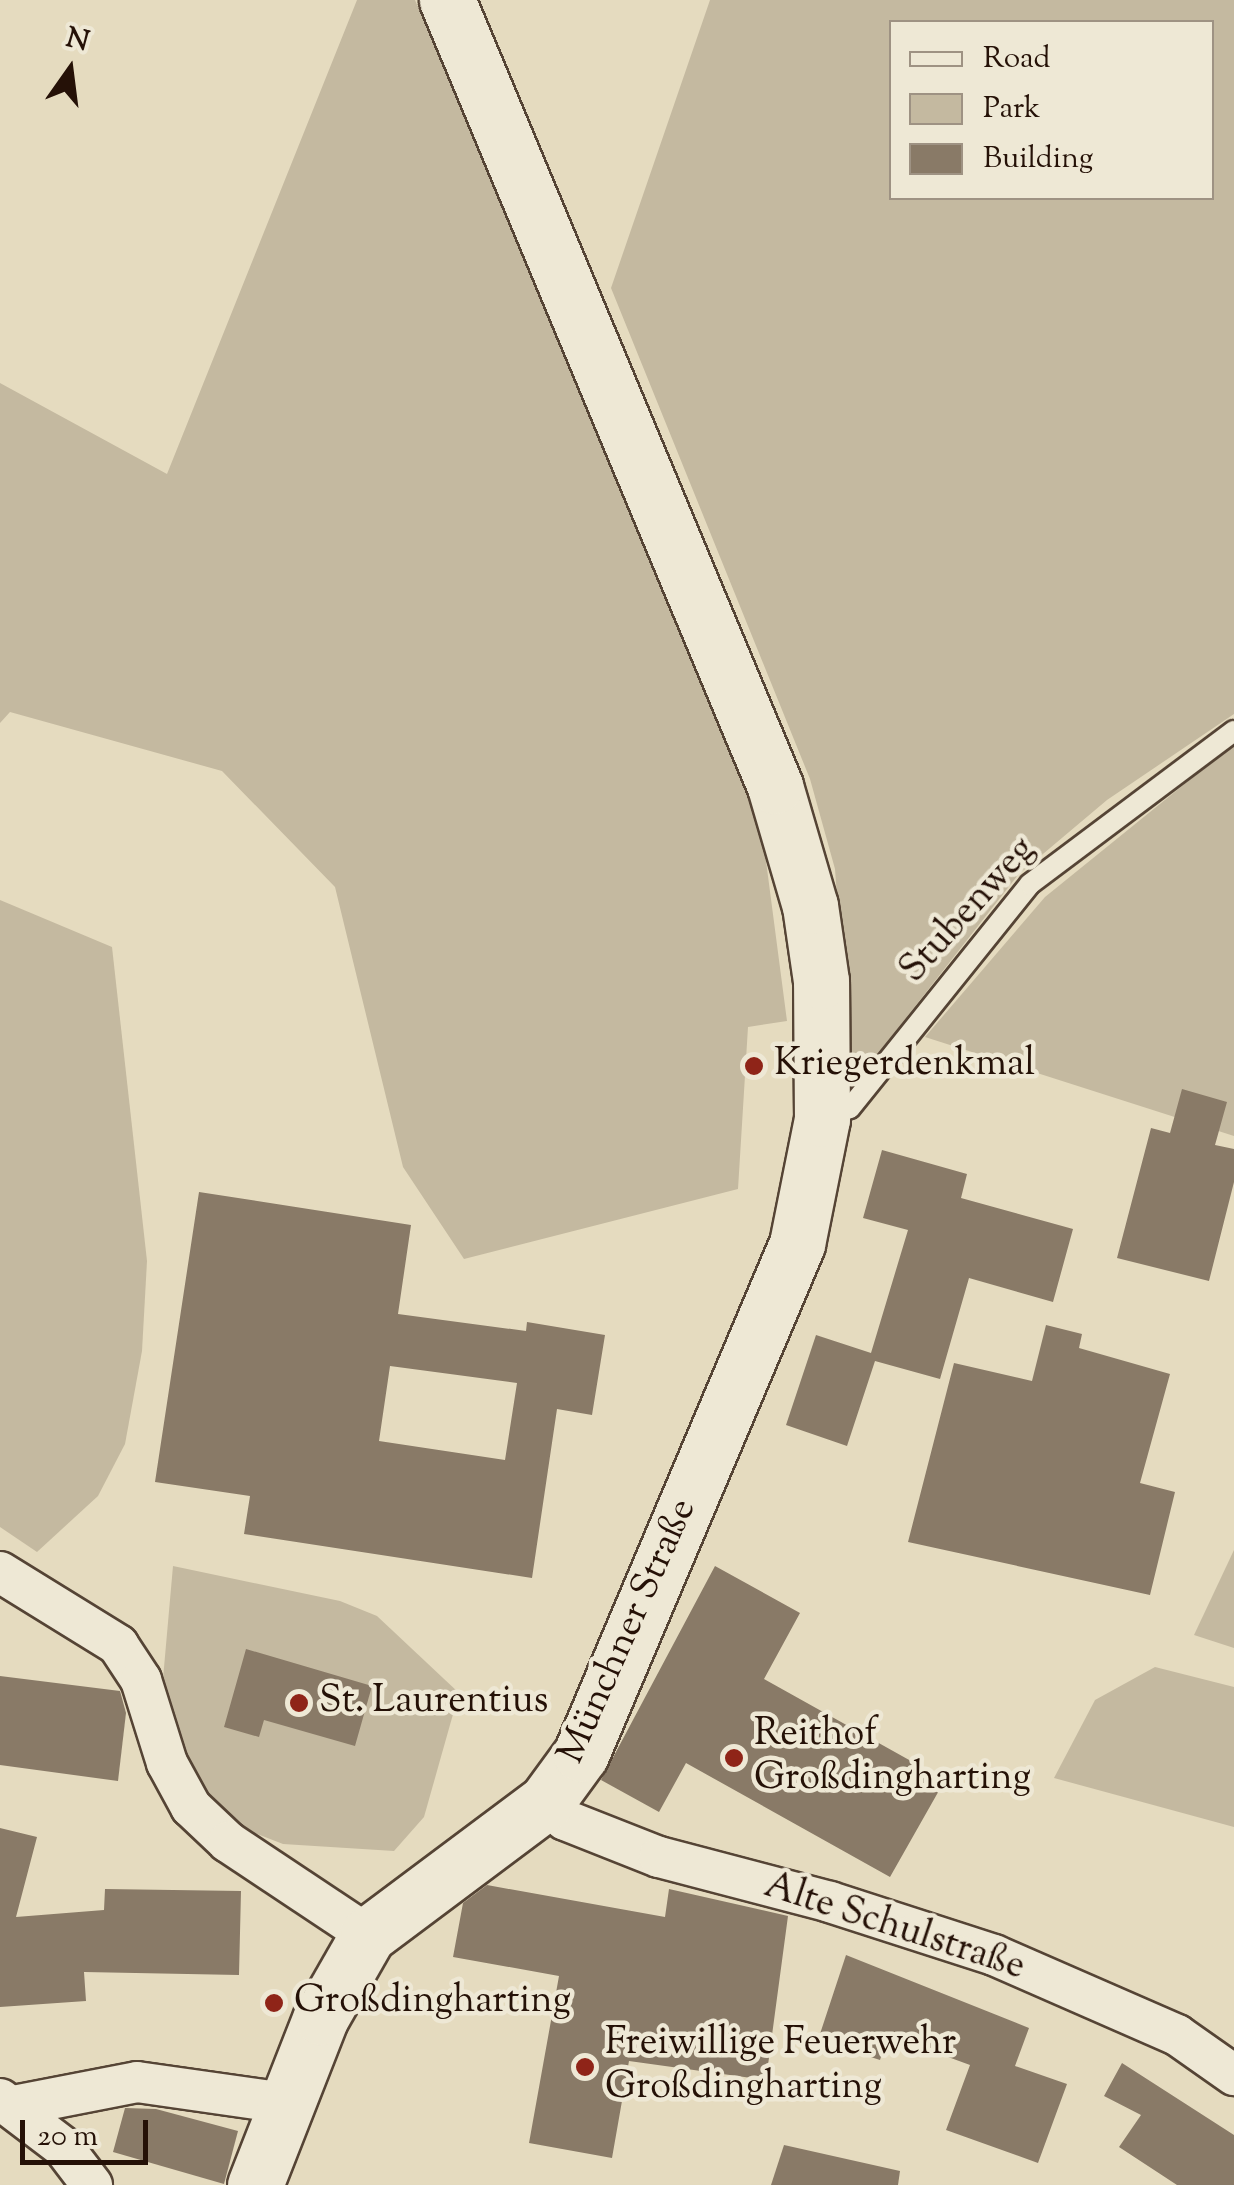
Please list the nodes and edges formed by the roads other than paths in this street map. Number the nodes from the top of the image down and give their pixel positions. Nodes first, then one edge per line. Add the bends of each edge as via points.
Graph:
1 (448, 0) edge
2 (1234, 731) edge
3 (822, 1119) junction
4 (0, 1572) edge
5 (546, 1802) junction
6 (368, 1934) junction
7 (1234, 2075) edge
8 (7, 2102) edge
9 (284, 2103) junction
10 (92, 2185) edge
11 (255, 2185) edge

1 - 3 street, Münchner Straße via 737,684 810,906 821,981
2 - 3 lane, Stubenweg via 1030,884 850,1108
3 - 5 street, Münchner Straße via 790,1261 621,1664 580,1754
4 - 6 street via 118,1646 141,1680 167,1763 191,1807 228,1842
5 - 6 street, Münchner Straße
5 - 7 street, Alte Schulstraße via 564,1820 659,1858 830,1902 994,1956 1177,2035
6 - 9 street, Münchner Straße
8 - 9 street via 137,2082
8 - 10 street via 63,2147
9 - 11 street, Münchner Straße

